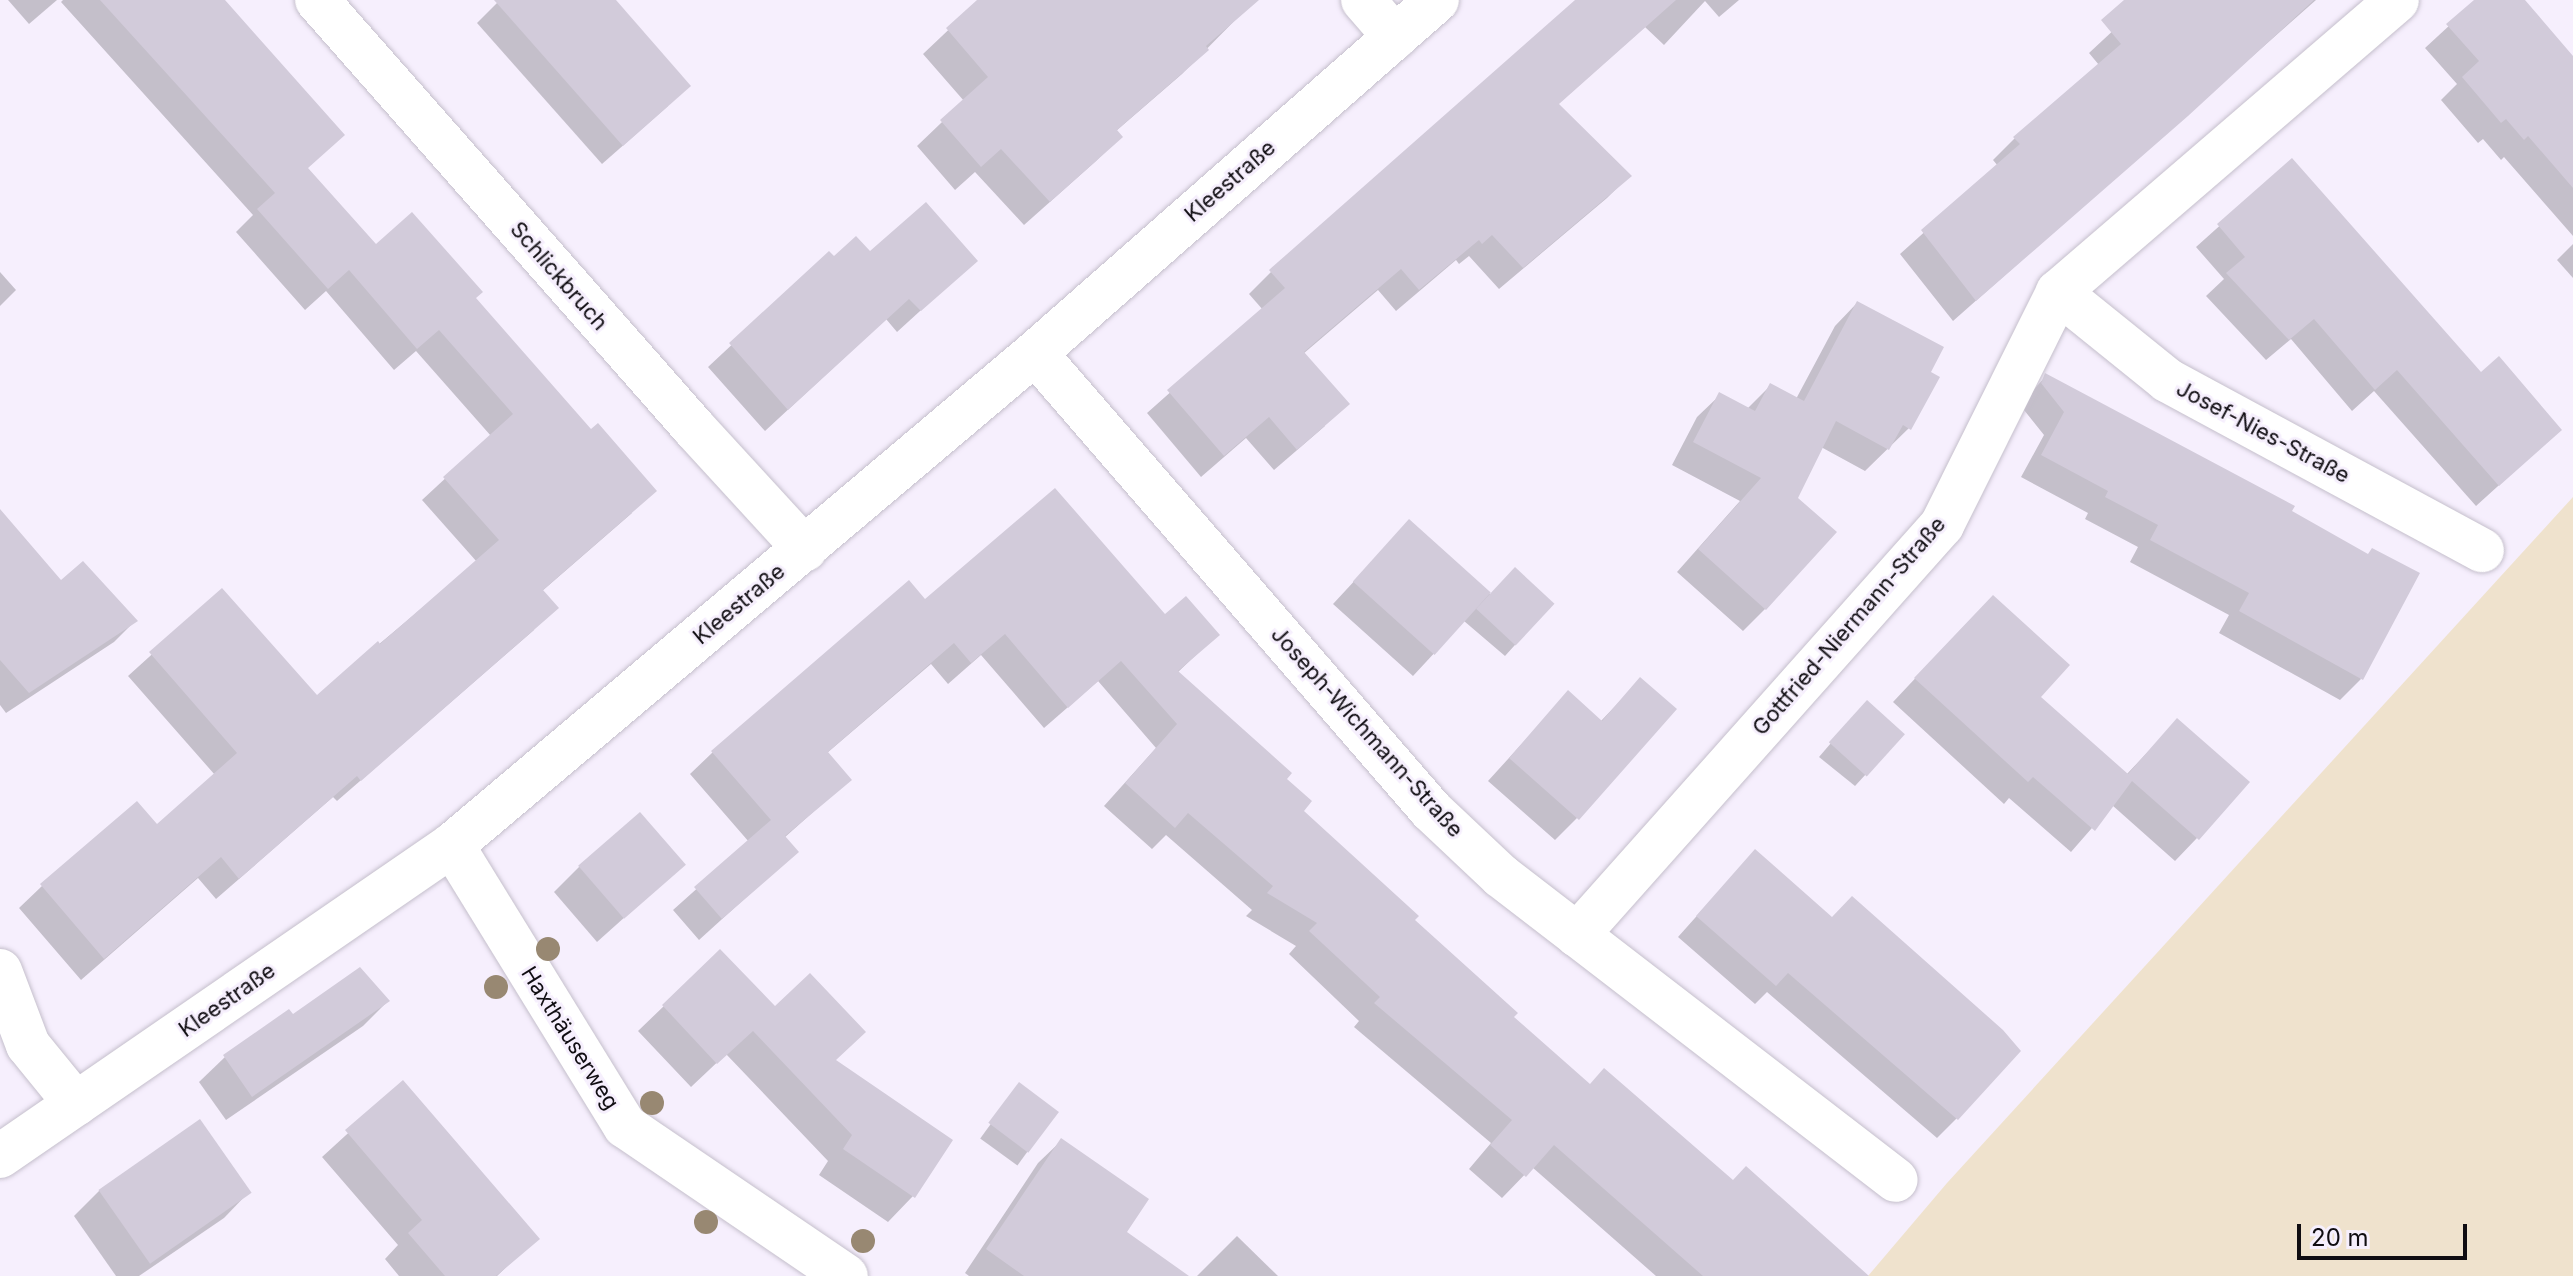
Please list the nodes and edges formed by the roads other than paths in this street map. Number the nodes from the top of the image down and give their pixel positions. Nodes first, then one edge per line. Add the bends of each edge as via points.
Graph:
1 (317, 0) edge
2 (1363, 0) edge
3 (1437, 0) edge
4 (2397, 0) edge
5 (1395, 37) junction
6 (2058, 292) junction
7 (1035, 353) junction
8 (805, 549) junction
9 (2482, 550) dead end
10 (452, 845) junction
11 (1577, 935) junction
12 (0, 971) edge
13 (76, 1104) junction
14 (0, 1156) edge
15 (1896, 1180) dead end
16 (846, 1276) edge

1 - 8 street, Schlickbruch
2 - 5 street
3 - 5 street, Kleestraße
4 - 6 street, Gottfried-Niermann-Straße
5 - 7 street, Kleestraße
6 - 9 street, Josef-Nies-Straße via 2167,380
6 - 11 street, Gottfried-Niermann-Straße via 1942,525
7 - 8 street, Kleestraße
7 - 11 street, Joseph-Wichmann-Straße via 1431,810 1501,876
8 - 10 street, Kleestraße
10 - 13 street, Kleestraße
10 - 16 street, Haxthäuserweg via 625,1126
11 - 15 street, Joseph-Wichmann-Straße
12 - 13 street via 28,1045
13 - 14 street, Kleestraße

